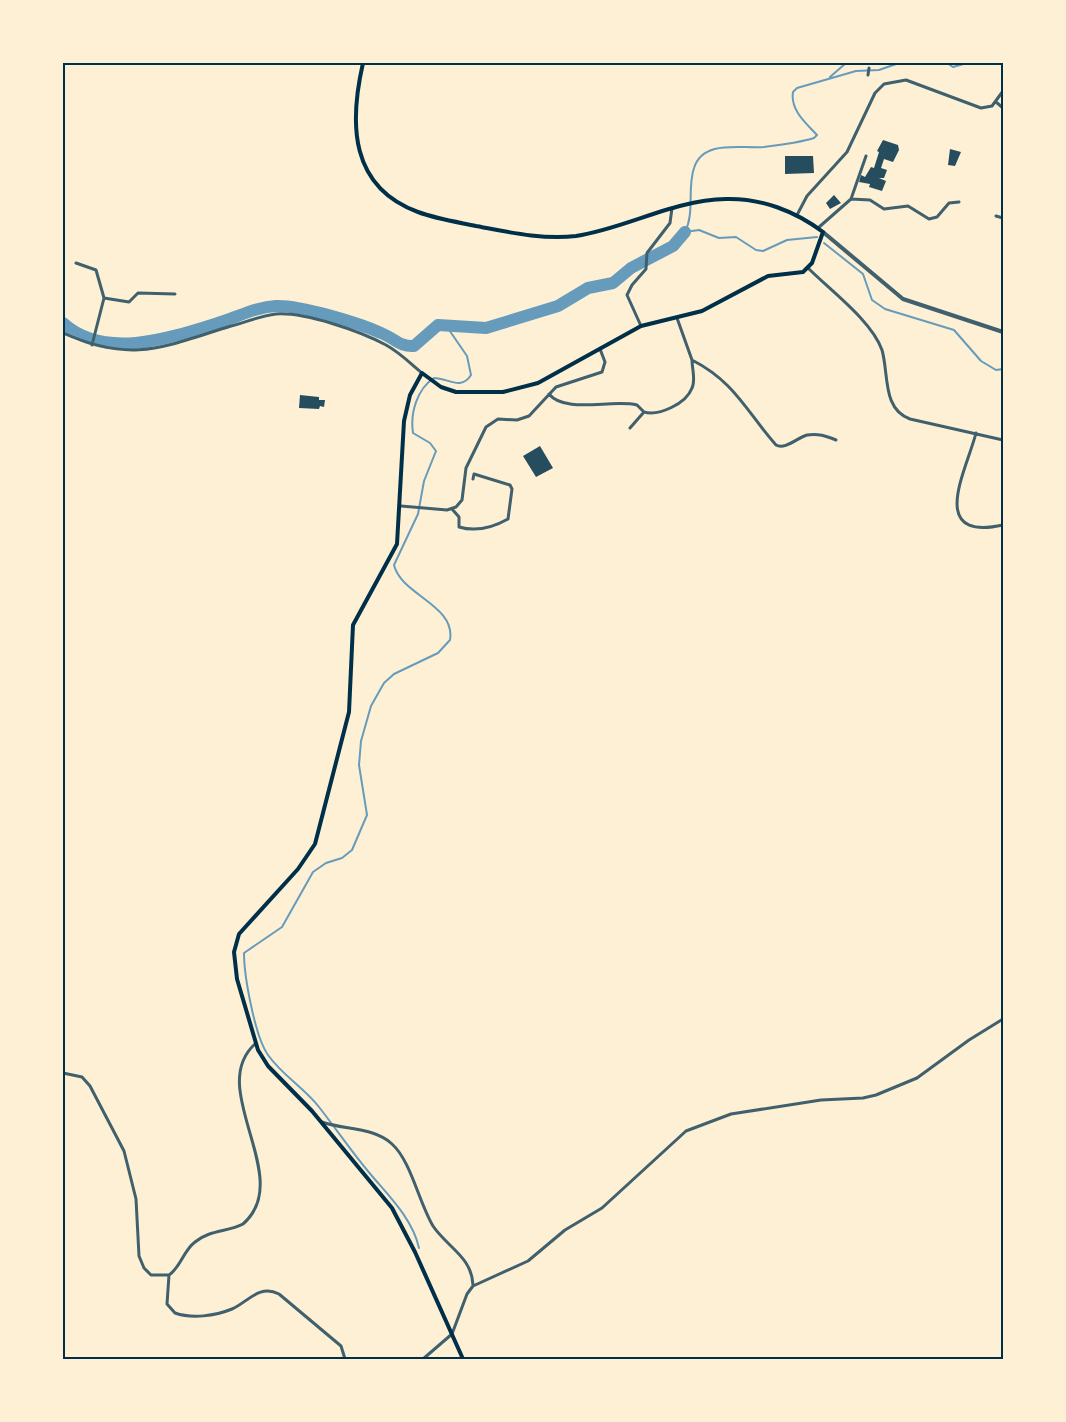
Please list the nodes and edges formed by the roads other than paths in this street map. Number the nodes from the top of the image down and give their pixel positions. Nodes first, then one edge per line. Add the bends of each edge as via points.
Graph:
1 (363, 63) edge
2 (869, 69) dead end
3 (868, 75) dead end
4 (1003, 90) edge
5 (996, 102) junction
6 (1003, 108) edge
7 (866, 156) dead end
8 (851, 199) junction
9 (958, 202) dead end
10 (672, 208) junction
11 (797, 215) junction
12 (996, 216) dead end
13 (1003, 218) edge
14 (818, 228) junction
15 (823, 232) junction
16 (76, 264) dead end
17 (808, 268) junction
18 (175, 294) dead end
19 (104, 298) junction
20 (677, 318) junction
21 (641, 326) junction
22 (1003, 332) edge
23 (63, 333) edge
24 (92, 344) junction
25 (600, 350) junction
26 (692, 360) junction
27 (422, 374) junction
28 (549, 394) junction
29 (644, 412) junction
30 (630, 428) dead end
31 (976, 433) junction
32 (836, 440) dead end
33 (1003, 440) edge
34 (473, 479) dead end
35 (401, 506) junction
36 (452, 509) junction
37 (1003, 525) edge
38 (1003, 1019) edge
39 (255, 1044) junction
40 (63, 1073) edge
41 (321, 1121) junction
42 (169, 1275) junction
43 (473, 1286) junction
44 (452, 1334) junction
45 (345, 1359) edge
46 (423, 1359) edge
47 (463, 1359) edge

1 - 10 main road via 354,114 360,153 370,174 385,191 417,212 507,232 558,237 584,234
2 - 3 street
4 - 5 street
5 - 6 street
5 - 11 street via 975,107 906,80 884,84 874,93 847,152 807,196
7 - 8 street
8 - 9 street via 870,200 884,209 908,207 929,219 949,203
8 - 14 street
10 - 11 main road via 697,202 746,200
10 - 21 street via 670,223 646,256 644,272 627,295
11 - 14 main road
12 - 13 street
14 - 15 main road
15 - 17 main road
15 - 22 street via 903,299
16 - 19 street via 96,270
17 - 20 main road via 796,274 768,276 713,307
17 - 31 street via 877,340 896,411 910,419
18 - 19 street via 138,293 129,302
19 - 24 street
20 - 21 main road
20 - 26 street
21 - 25 main road
23 - 24 street
24 - 27 street via 118,352 141,351 260,317 285,314 366,336 394,350
25 - 27 main road via 549,378 503,392 456,392
25 - 28 street via 605,362 602,372 561,384
26 - 29 street via 694,380 688,396 659,412
26 - 32 street via 715,372 779,448 806,435 822,434
27 - 35 main road via 410,395 404,421
28 - 29 street via 562,404 633,404 641,406
28 - 36 street via 529,416 498,419 486,427 466,468 462,500
29 - 30 street
31 - 33 street
31 - 37 street via 957,490 957,510 965,521 979,528
34 - 36 street via 474,474 510,485 508,519 471,530 459,527 459,517
35 - 36 street
35 - 39 main road via 394,551 353,625 349,712 315,844 306,860 247,924 235,944 237,979
38 - 43 street via 917,1078 876,1095 731,1114 696,1125 602,1208 565,1230 528,1261
39 - 41 main road via 268,1065
39 - 42 street via 245,1052 239,1071 260,1179 256,1204 243,1224 208,1234 192,1244
40 - 42 street via 82,1077 90,1086 124,1151 136,1199 141,1264 154,1276
41 - 43 street via 392,1143 434,1227 472,1270
41 - 44 main road via 392,1208
42 - 45 street via 167,1304 175,1313 215,1314 269,1290 341,1346
43 - 44 street
44 - 46 street
44 - 47 main road

